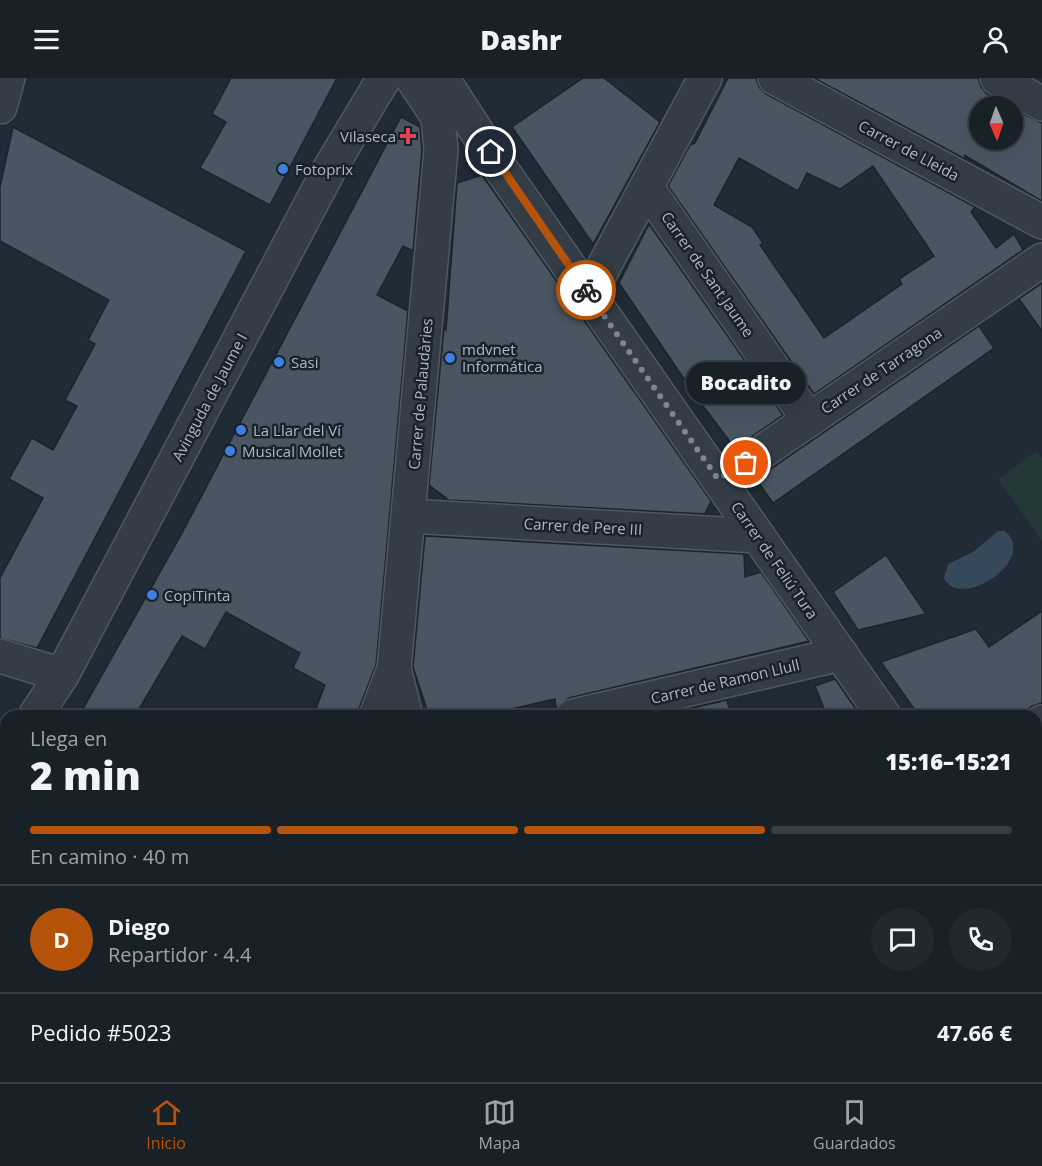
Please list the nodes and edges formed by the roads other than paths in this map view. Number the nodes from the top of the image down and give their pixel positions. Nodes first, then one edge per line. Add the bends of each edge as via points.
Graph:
1 (8, 78) edge
2 (384, 78) edge
3 (412, 78) edge
4 (442, 78) edge
5 (705, 78) edge
6 (775, 78) edge
7 (997, 78) edge
8 (1042, 104) edge
9 (0, 107) edge
10 (481, 136) junction
11 (441, 150) junction
12 (647, 188) junction
13 (1042, 222) edge
14 (1042, 260) edge
15 (589, 294) junction
16 (809, 420) junction
17 (718, 479) junction
18 (409, 516) junction
19 (758, 536) junction
20 (841, 654) junction
21 (0, 656) edge
22 (394, 669) junction
23 (62, 675) junction
24 (39, 710) edge
25 (378, 710) edge
26 (404, 710) edge
27 (599, 710) edge
28 (880, 710) edge

1 - 9 street
2 - 23 street, Avinguda de Jaume I via 330,168
3 - 11 street, Carrer de Palaudàries via 438,117
4 - 10 street, Carrer de Feliú Tura
5 - 12 street
6 - 13 street, Carrer de Lleida
7 - 8 street
10 - 11 street
10 - 15 street, Carrer de Feliú Tura
11 - 18 street, Carrer de Palaudàries
12 - 15 street
12 - 16 street, Carrer de Sant Jaume
14 - 16 street, Carrer de Tarragona
15 - 17 street, Carrer de Feliú Tura
16 - 17 street, Carrer de Tarragona
17 - 19 street, Carrer de Feliú Tura
18 - 19 street, Carrer de Pere III
18 - 22 street, Carrer de Palaudàries
19 - 20 street, Carrer de Feliú Tura
20 - 27 street, Carrer de Ramon Llull
20 - 28 street, Carrer de Feliú Tura
21 - 23 street
22 - 25 street
22 - 26 street, Carrer de Palaudàries
23 - 24 street, Avinguda de Jaume I

